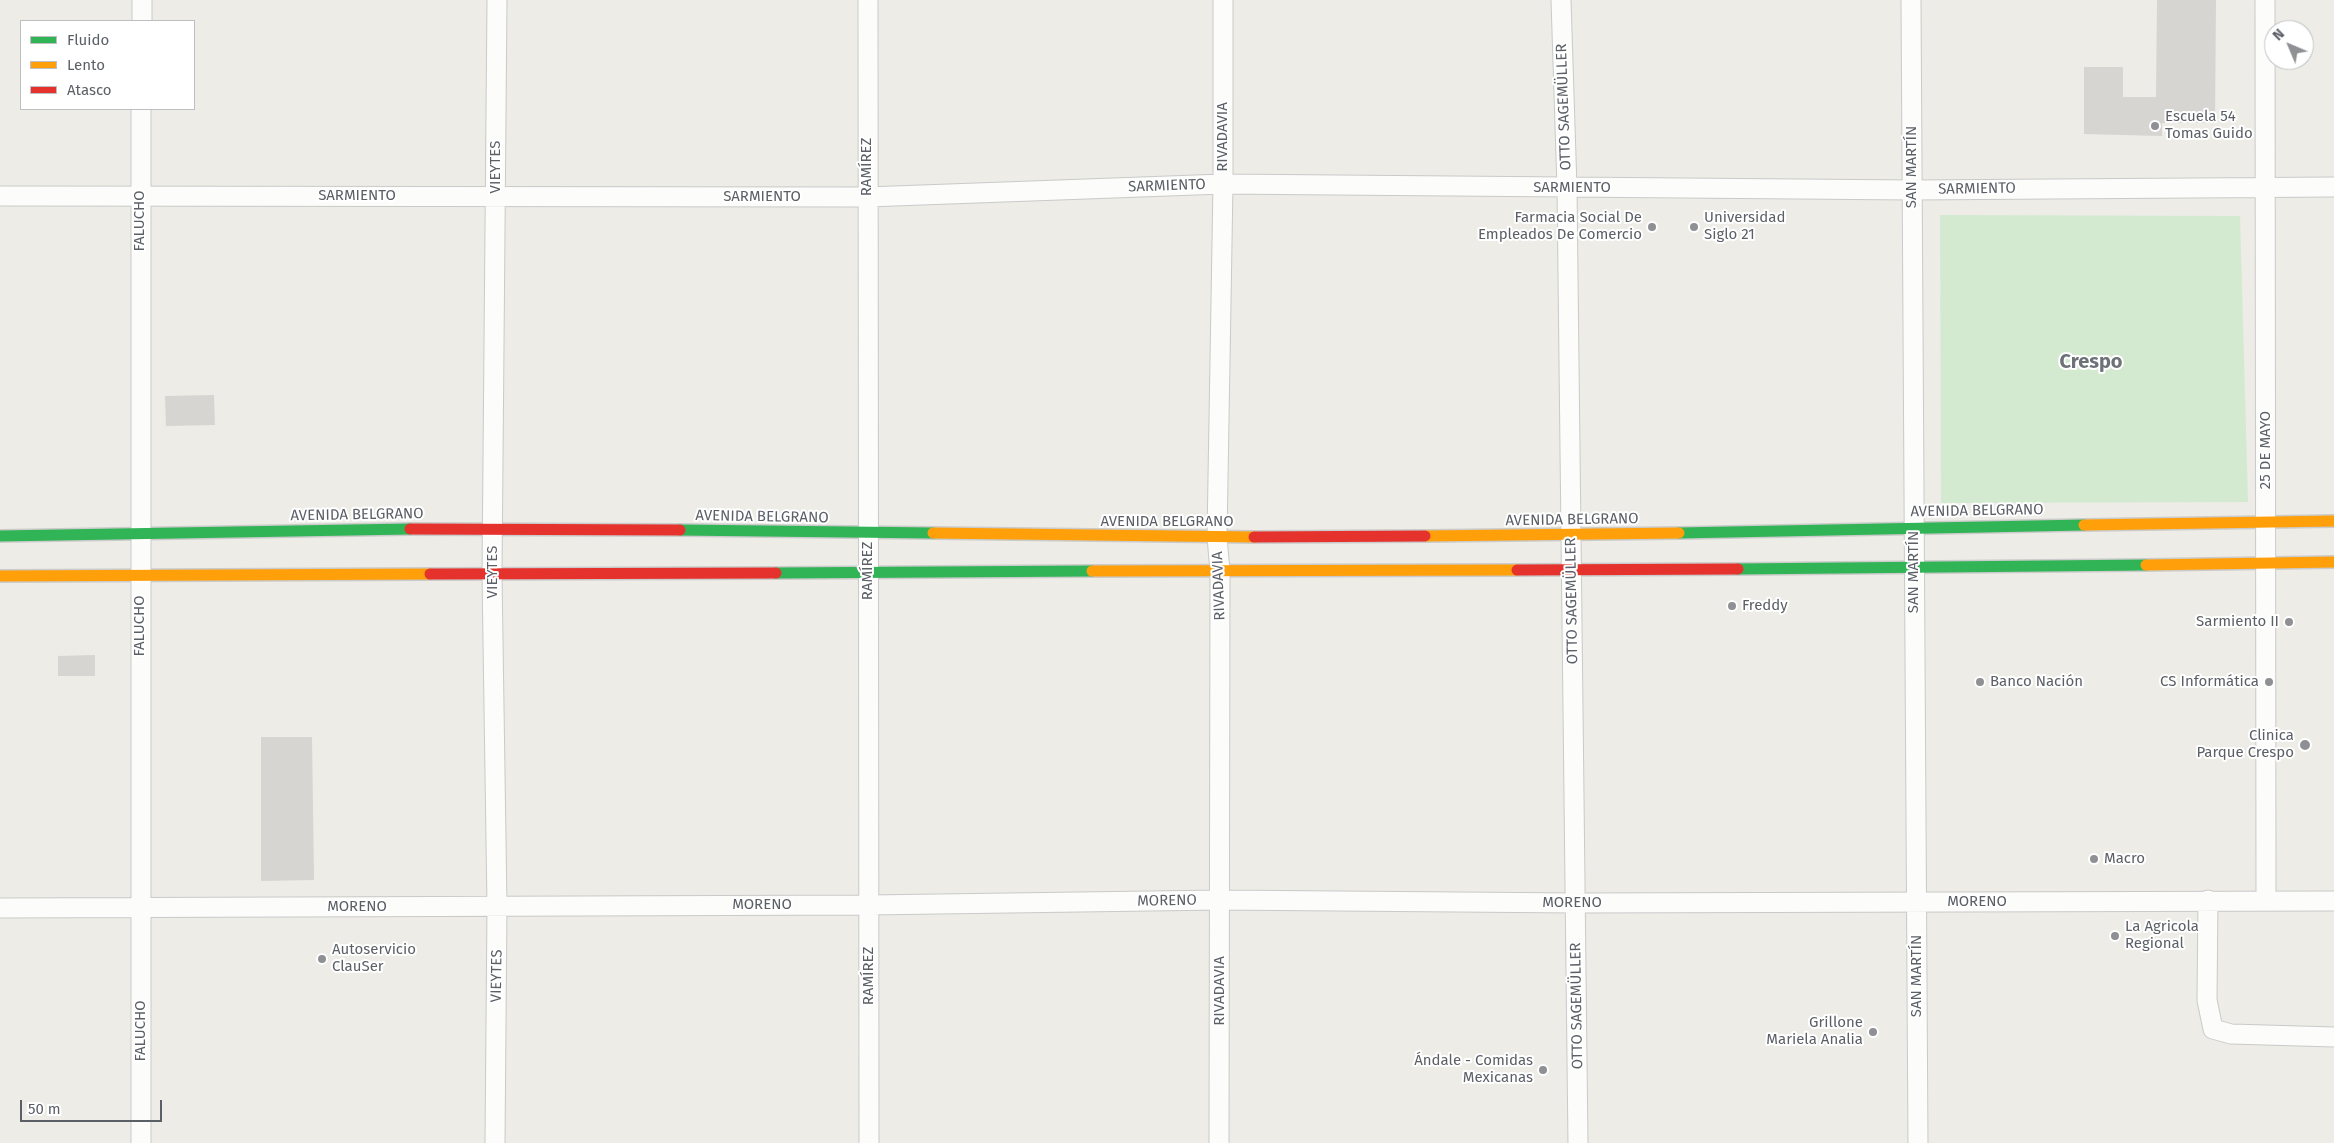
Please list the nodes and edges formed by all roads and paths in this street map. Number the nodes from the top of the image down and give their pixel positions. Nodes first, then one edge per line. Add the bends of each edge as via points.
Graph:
1 (142, 0) edge
2 (497, 0) edge
3 (868, 0) edge
4 (1223, 0) edge
5 (1561, 0) edge
6 (1911, 0) edge
7 (2265, 0) edge
8 (142, 20) edge
9 (141, 110) edge
10 (1223, 184) junction
11 (2265, 186) junction
12 (2334, 187) edge
13 (1567, 188) junction
14 (1912, 190) junction
15 (0, 196) edge
16 (140, 196) junction
17 (496, 196) junction
18 (867, 197) junction
19 (2334, 521) edge
20 (2266, 522) junction
21 (1914, 527) junction
22 (493, 528) junction
23 (140, 534) junction
24 (868, 534) junction
25 (0, 536) edge
26 (1571, 536) junction
27 (1217, 537) junction
28 (2334, 562) edge
29 (2266, 564) junction
30 (1914, 568) junction
31 (1572, 570) junction
32 (1220, 571) junction
33 (868, 573) junction
34 (492, 574) junction
35 (0, 576) edge
36 (140, 576) junction
37 (1220, 900) junction
38 (2208, 900) junction
39 (2266, 900) junction
40 (2334, 901) edge
41 (1916, 902) junction
42 (1576, 903) junction
43 (869, 905) junction
44 (497, 906) junction
45 (0, 908) edge
46 (141, 908) junction
47 (2334, 1037) edge
48 (141, 1143) edge
49 (495, 1143) edge
50 (869, 1143) edge
51 (1219, 1143) edge
52 (1578, 1143) edge
53 (1918, 1143) edge

1 - 8 street
2 - 17 street, VIEYTES
3 - 18 street, RAMÍREZ
4 - 10 street, RIVADAVIA
5 - 13 street, OTTO SAGEMÜLLER
6 - 14 street, SAN MARTÍN
7 - 11 street, 25 DE MAYO
9 - 16 street, FALUCHO
10 - 13 street, SARMIENTO
10 - 18 street, SARMIENTO
10 - 27 street, RIVADAVIA
11 - 12 street, SARMIENTO
11 - 14 street, SARMIENTO
11 - 20 street, 25 DE MAYO
13 - 14 street, SARMIENTO
13 - 26 street, OTTO SAGEMÜLLER
14 - 21 street, SAN MARTÍN
15 - 16 street, SARMIENTO
16 - 17 street, SARMIENTO
16 - 23 street, FALUCHO
17 - 18 street, SARMIENTO
17 - 22 street, VIEYTES
18 - 24 street, RAMÍREZ
19 - 20 street, AVENIDA BELGRANO
20 - 21 street, AVENIDA BELGRANO
20 - 29 street, 25 DE MAYO
21 - 26 street, AVENIDA BELGRANO
21 - 30 street, SAN MARTÍN
22 - 23 street, AVENIDA BELGRANO
22 - 24 street, AVENIDA BELGRANO
22 - 34 street, VIEYTES
23 - 25 street, AVENIDA BELGRANO
23 - 36 street, FALUCHO
24 - 27 street, AVENIDA BELGRANO
24 - 33 street, RAMÍREZ
26 - 27 street, AVENIDA BELGRANO
26 - 31 street, OTTO SAGEMÜLLER
27 - 32 street, RIVADAVIA
28 - 29 street
29 - 30 street
29 - 39 street, 25 DE MAYO
30 - 31 street
30 - 41 street, SAN MARTÍN
31 - 32 street
31 - 42 street, OTTO SAGEMÜLLER
32 - 33 street
32 - 37 street, RIVADAVIA
33 - 34 street
33 - 43 street, RAMÍREZ
34 - 36 street
34 - 44 street, VIEYTES
35 - 36 street
36 - 46 street, FALUCHO
37 - 42 street, MORENO
37 - 43 street, MORENO
37 - 51 street, RIVADAVIA
38 - 39 street, MORENO
38 - 41 street, MORENO
38 - 47 street via 2207,1000 2213,1029 2231,1034
39 - 40 street, MORENO
41 - 42 street, MORENO
41 - 53 street, SAN MARTÍN
42 - 52 street, OTTO SAGEMÜLLER
43 - 44 street, MORENO
43 - 50 street, RAMÍREZ
44 - 46 street, MORENO
44 - 49 street, VIEYTES
45 - 46 street, MORENO
46 - 48 street, FALUCHO

